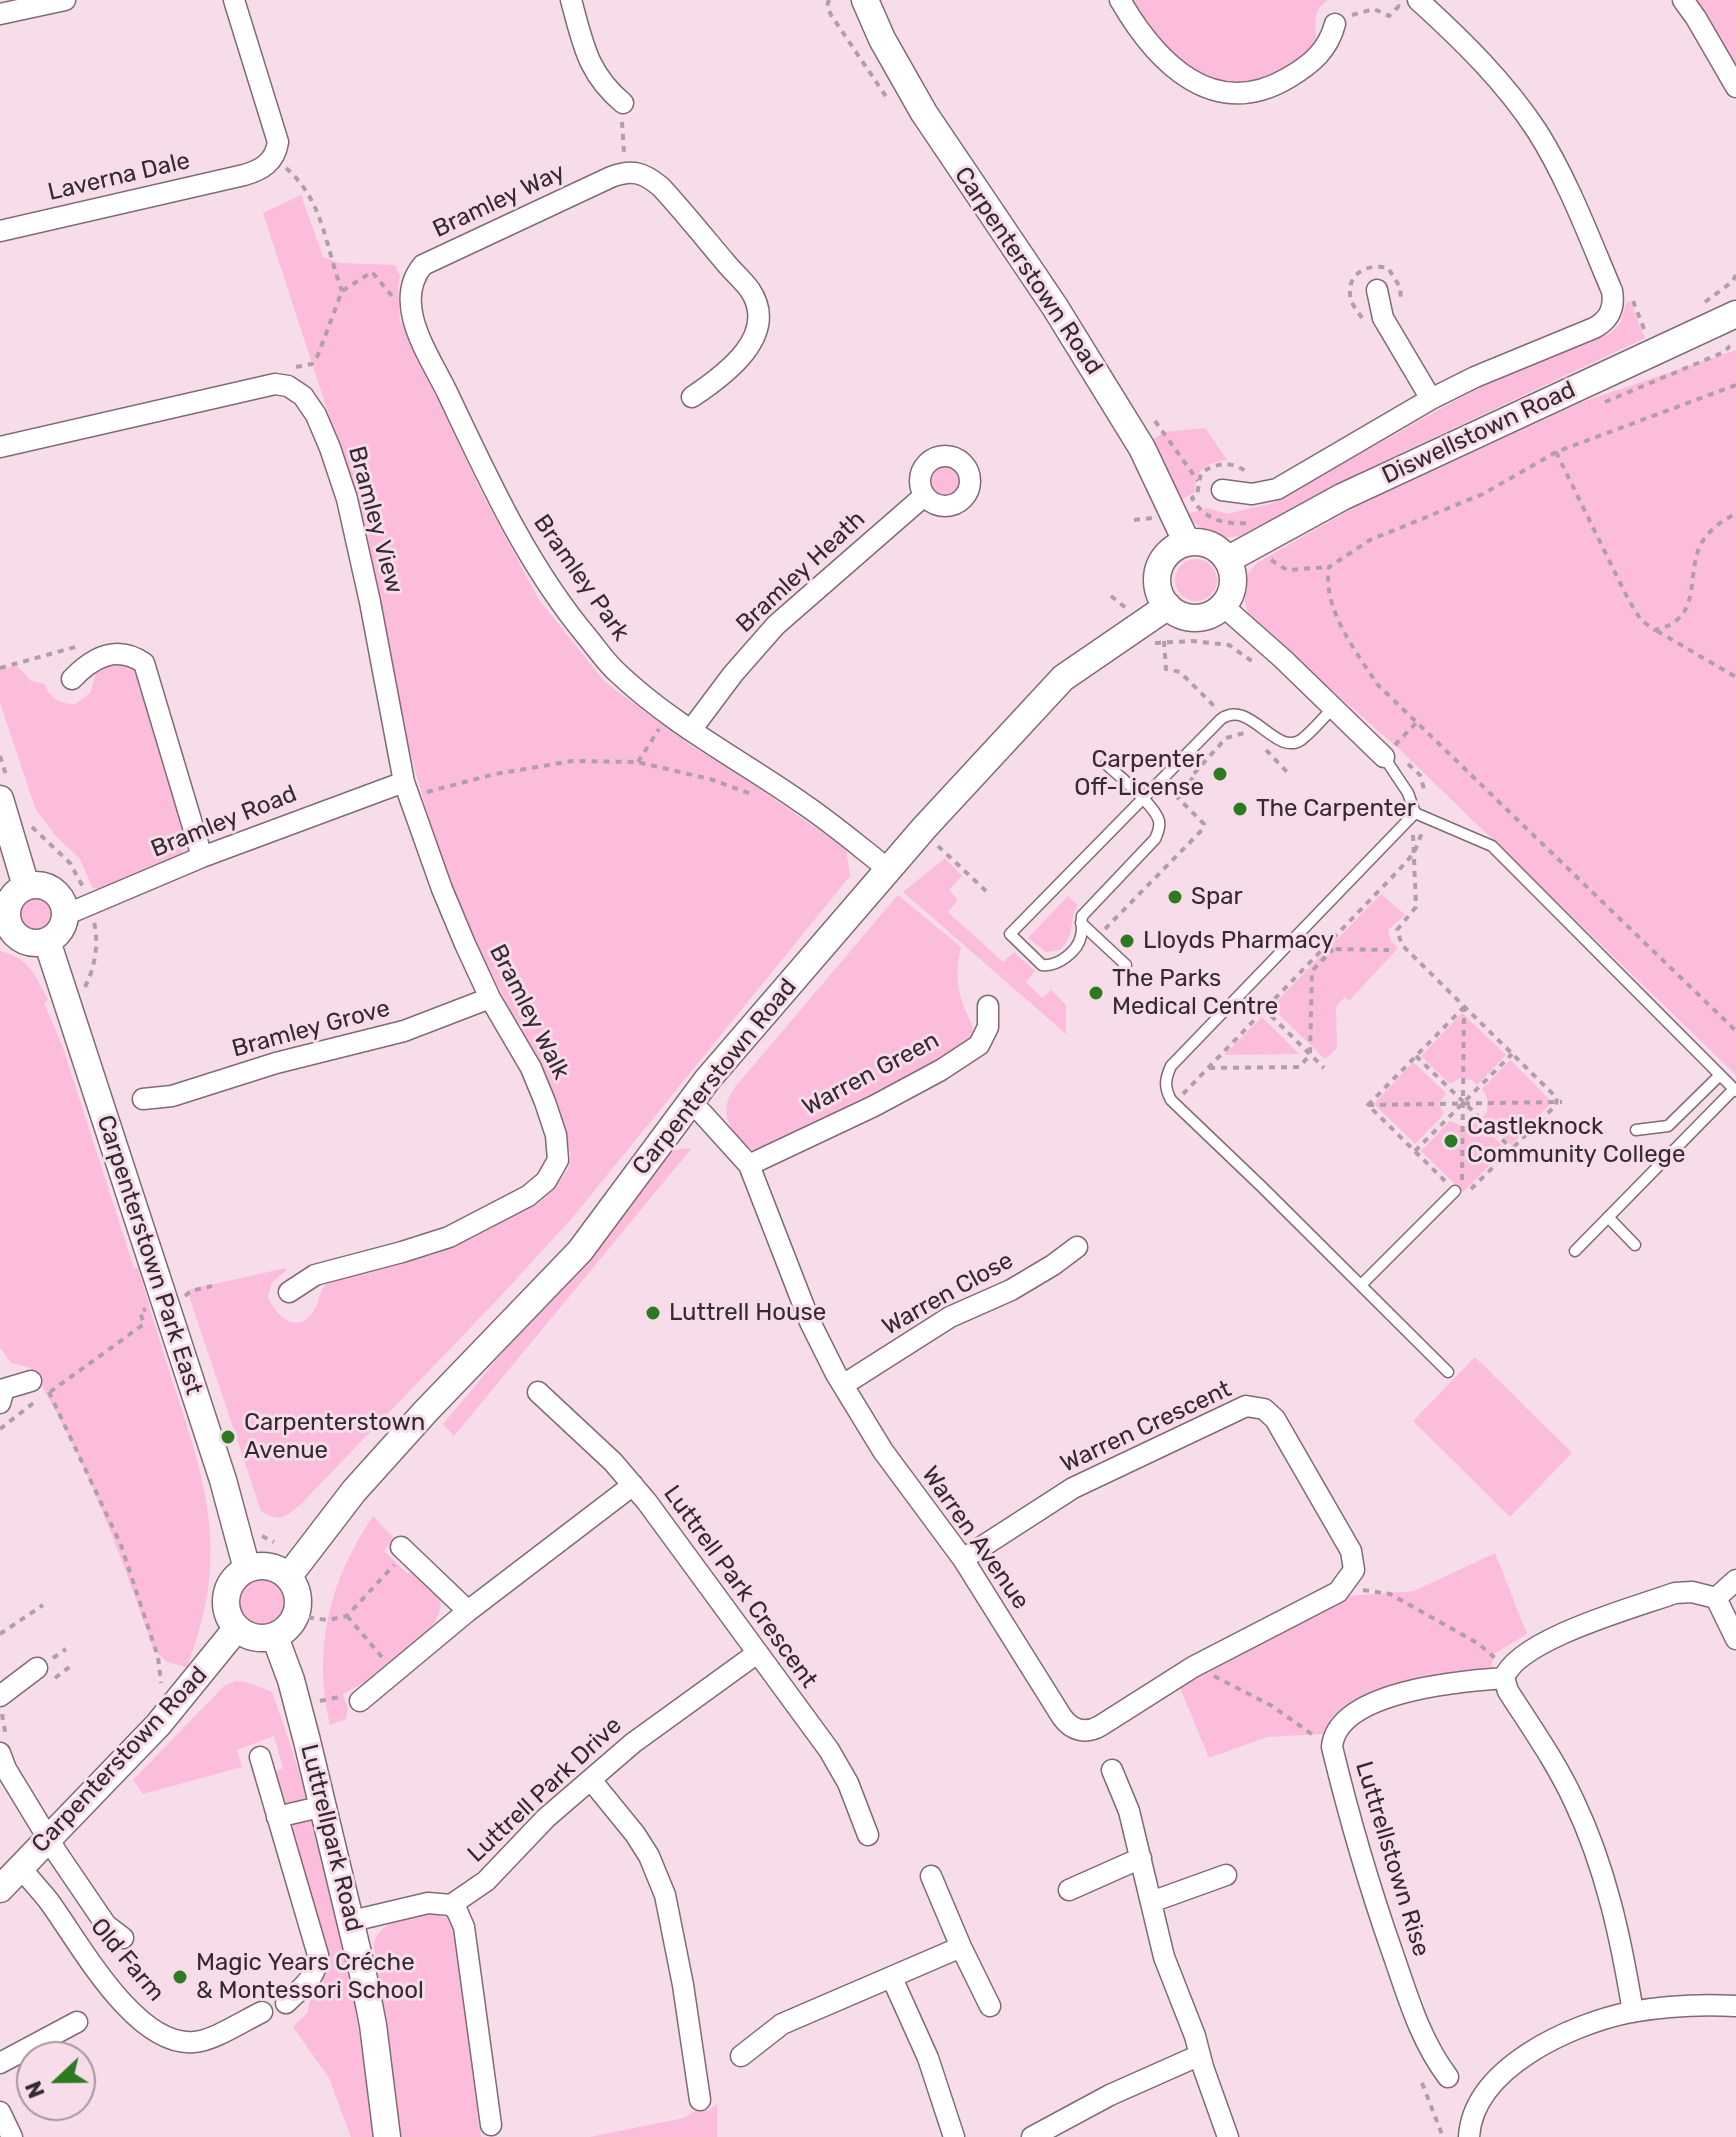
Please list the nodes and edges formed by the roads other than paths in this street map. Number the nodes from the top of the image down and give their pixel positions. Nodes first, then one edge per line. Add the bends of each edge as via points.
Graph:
1 (65, 0) edge
2 (234, 0) edge
3 (571, 0) edge
4 (865, 0) edge
5 (1120, 0) edge
6 (1683, 0) edge
7 (1414, 8) edge
8 (0, 14) edge
9 (1335, 24) road end
10 (1735, 84) edge
11 (623, 103) road end
12 (0, 231) edge
13 (1377, 290) dead end
14 (409, 299) joint
15 (1736, 314) edge
16 (692, 397) dead end
17 (1431, 399) junction
18 (0, 447) edge
19 (1222, 490) dead end
20 (924, 496) dead end
21 (1187, 543) junction
22 (1227, 560) junction
23 (1168, 606) junction
24 (1223, 606) junction
25 (72, 679) dead end
26 (1333, 708) junction
27 (691, 730) junction
28 (1388, 752) joint
29 (1106, 764) dead end
30 (407, 790) junction
31 (1141, 798) junction
32 (0, 799) edge
33 (1417, 816) junction
34 (202, 857) junction
35 (888, 869) junction
36 (26, 886) junction
37 (65, 915) junction
38 (1083, 918) junction
39 (4, 924) edge
40 (47, 941) junction
41 (1126, 965) dead end
42 (490, 998) junction
43 (988, 1006) dead end
44 (1720, 1075) junction
45 (1735, 1090) edge
46 (143, 1099) dead end
47 (689, 1103) junction
48 (1636, 1130) dead end
49 (749, 1165) junction
50 (1455, 1191) road end
51 (1608, 1217) junction
52 (1635, 1245) dead end
53 (1077, 1247) dead end
54 (1575, 1251) dead end
55 (1361, 1285) junction
56 (289, 1292) dead end
57 (1448, 1372) dead end
58 (31, 1381) dead end
59 (843, 1385) junction
60 (1, 1388) edge
61 (538, 1392) dead end
62 (633, 1485) junction
63 (401, 1547) road end
64 (963, 1559) junction
65 (247, 1569) junction
66 (288, 1577) junction
67 (1736, 1580) edge
68 (1346, 1583) joint
69 (1716, 1598) junction
70 (468, 1611) junction
71 (237, 1628) junction
72 (275, 1637) junction
73 (1736, 1639) edge
74 (756, 1654) junction
75 (42, 1675) road end
76 (1504, 1678) junction
77 (360, 1701) road end
78 (3, 1703) edge
79 (3, 1748) edge
80 (260, 1757) dead end
81 (1112, 1770) dead end
82 (591, 1780) junction
83 (324, 1806) junction
84 (277, 1817) junction
85 (868, 1835) dead end
86 (49, 1839) junction
87 (1141, 1858) junction
88 (20, 1867) junction
89 (1226, 1875) dead end
90 (931, 1876) dead end
91 (0, 1889) edge
92 (1069, 1890) dead end
93 (1151, 1902) junction
94 (451, 1905) junction
95 (352, 1921) junction
96 (123, 1938) dead end
97 (961, 1947) junction
98 (892, 1978) junction
99 (286, 2003) dead end
100 (990, 2006) dead end
101 (1736, 2006) edge
102 (262, 2012) dead end
103 (1633, 2012) junction
104 (77, 2022) dead end
105 (1200, 2055) junction
106 (741, 2056) dead end
107 (0, 2063) edge
108 (1448, 2077) dead end
109 (700, 2100) dead end
110 (0, 2112) edge
111 (491, 2125) dead end
112 (12, 2137) edge
113 (387, 2137) edge
114 (954, 2137) edge
115 (1032, 2137) edge
116 (1228, 2137) edge
117 (1469, 2137) edge

1 - 8 street
2 - 12 street, Laverna Dale via 278,142 267,164 250,174
3 - 11 street via 595,75
4 - 21 street, Carpenterstown Road via 924,113 1142,448
5 - 9 street via 1169,64 1193,81 1225,93 1260,90 1295,74 1327,47
6 - 10 street
7 - 17 street via 1489,69 1537,132 1567,187 1614,301 1602,324
13 - 17 street via 1383,318
14 - 16 street, Bramley Way via 413,278 423,265 628,171 648,176 750,290 759,311 749,347
14 - 27 street, Bramley Park via 429,354 503,510 542,577 616,671
15 - 22 street, Diswellstown Road via 1256,532
17 - 19 street via 1277,489 1252,494
18 - 30 street, Bramley View via 270,385 297,390 326,436 347,499
20 - 27 street, Bramley Heath via 776,625
21 - 22 street via 1213,547
21 - 23 street via 1168,554 1158,573 1160,594
22 - 24 street via 1233,585
23 - 24 street via 1195,618
23 - 35 street, Carpenterstown Road via 1063,678
24 - 26 street
25 - 34 street via 104,655 131,655 144,663
26 - 28 street
26 - 31 lane via 1292,743 1238,714 1227,715
27 - 35 street, Bramley Park via 802,802
28 - 33 lane
29 - 31 lane
30 - 34 street, Bramley Road
30 - 42 street, Bramley Walk
31 - 38 lane via 1157,815 1159,831
31 - 38 lane via 1010,934 1049,966 1078,944
32 - 36 street
33 - 44 lane via 1492,846
33 - 55 lane via 1244,990 1166,1077 1165,1088 1175,1103
34 - 37 street, Bramley Road
35 - 47 street, Carpenterstown Road
36 - 37 street via 54,890
36 - 39 street via 7,905
37 - 40 street via 60,931
38 - 41 lane
39 - 40 street via 28,942
40 - 65 street, Carpenterstown Park East via 223,1480
42 - 46 street, Bramley Grove via 404,1031 172,1096
42 - 56 street, Bramley Walk via 547,1104 557,1147 553,1171 528,1196 449,1237 315,1275
43 - 49 street, Warren Green via 988,1027 979,1045 874,1106
44 - 45 lane
44 - 48 lane via 1668,1126
45 - 51 lane
47 - 49 street, Warren Avenue
47 - 66 street, Carpenterstown Road via 580,1251 395,1445
49 - 59 street, Warren Avenue via 809,1318
50 - 55 lane
51 - 52 lane
51 - 54 lane
53 - 59 street, Warren Close via 1011,1290 950,1317
55 - 57 lane
58 - 60 street
59 - 64 street, Warren Avenue via 883,1451
61 - 62 street, Luttrell Park Crescent
62 - 70 street
62 - 74 street, Luttrell Park Crescent
63 - 70 street
64 - 68 street, Warren Avenue via 1066,1723 1086,1731
64 - 68 street, Warren Crescent via 1073,1488 1246,1406 1264,1409 1275,1419 1344,1538 1354,1570
65 - 66 street via 269,1566
65 - 71 street via 226,1596
66 - 72 street via 298,1596 296,1616
67 - 69 street
69 - 73 street
69 - 76 street via 1675,1593 1570,1630 1520,1657
70 - 77 street
71 - 72 street via 254,1638
71 - 86 street, Carpenterstown Road via 158,1725
72 - 83 street, Luttrellpark Road
74 - 82 street, Luttrell Park Drive
74 - 85 street, Luttrell Park Crescent via 829,1750
75 - 78 street
76 - 103 street via 1567,1787 1597,1855 1619,1931
76 - 108 street, Luttrellstown Rise via 1440,1684 1350,1714 1335,1732 1332,1747 1396,1962 1431,2053
79 - 86 street via 6,1769
80 - 84 street
81 - 87 street
82 - 94 street, Luttrell Park Drive via 486,1881
82 - 109 street via 635,1834 665,1895
83 - 84 street
83 - 95 street, Luttrellpark Road
84 - 99 street via 318,1955 313,1976
86 - 88 street, Carpenterstown Road
86 - 96 street via 106,1925
87 - 92 street
87 - 93 street
88 - 91 street, Carpenterstown Road
88 - 102 street, Old Farm via 91,1967 135,2015 162,2035 202,2041
89 - 93 street
90 - 97 street
93 - 105 street via 1164,1957
94 - 95 street via 428,1903
94 - 111 street via 464,1927
95 - 113 street, Luttrellpark Road via 373,2025
97 - 98 street
97 - 100 street
98 - 106 street via 782,2024
98 - 114 street via 928,2058
101 - 103 street
103 - 117 street via 1542,2045 1508,2069 1480,2098
104 - 107 street
105 - 115 street
105 - 116 street
110 - 112 street

